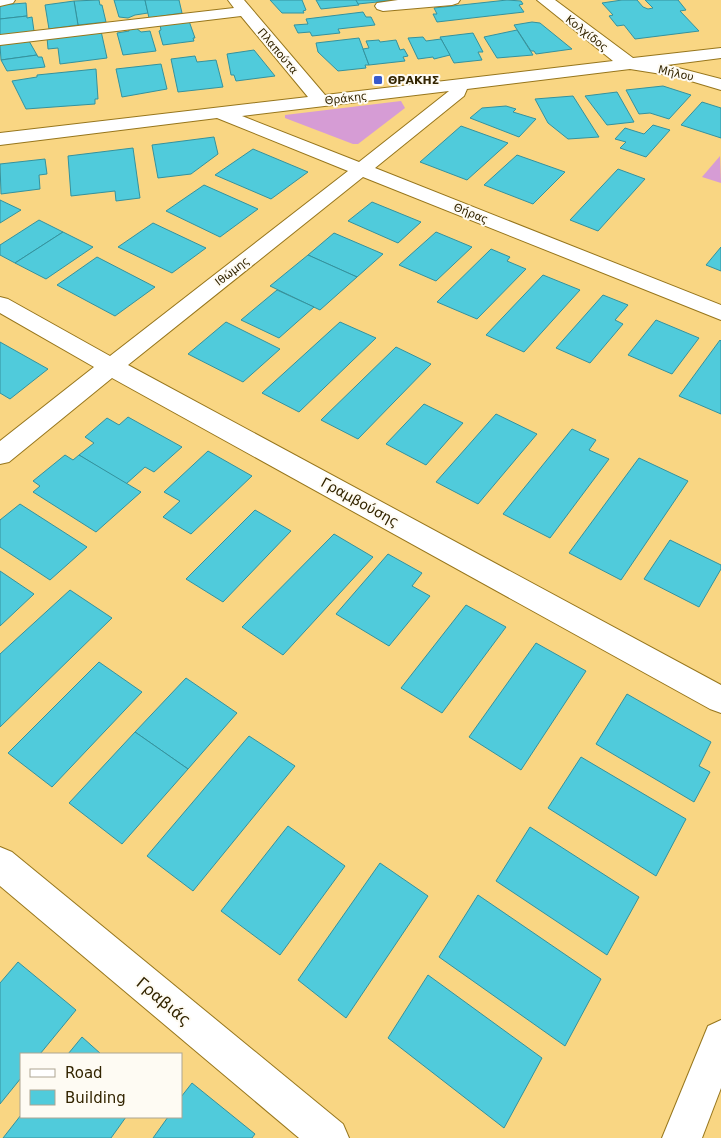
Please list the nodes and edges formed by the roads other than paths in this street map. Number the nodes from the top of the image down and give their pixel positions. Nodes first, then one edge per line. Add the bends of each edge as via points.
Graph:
1 (7, 0) edge
2 (452, 0) edge
3 (545, 0) edge
4 (0, 1) edge
5 (240, 5) edge
6 (383, 6) dead end
7 (0, 40) edge
8 (721, 53) edge
9 (630, 64) junction
10 (458, 85) junction
11 (721, 85) edge
12 (321, 101) junction
13 (220, 113) junction
14 (0, 138) edge
15 (363, 170) junction
16 (0, 304) edge
17 (721, 313) edge
18 (110, 366) junction
19 (0, 455) edge
20 (721, 700) edge
21 (0, 864) edge
22 (721, 1039) edge
23 (329, 1138) edge
24 (682, 1138) edge

1 - 4 street
2 - 6 street
3 - 9 street, Κολχίδος
5 - 7 street
5 - 12 street, Πλαπούτα
8 - 9 street, Θράκης
9 - 10 street, Θράκης
9 - 11 street, Μήλου via 676,71
10 - 12 street, Θράκης
10 - 15 street, Ιθώμης via 458,92
12 - 13 street, Θράκης
13 - 14 street, Θράκης
13 - 15 street, Θήρας
15 - 17 street, Θήρας
15 - 18 street, Ιθώμης
16 - 18 street, Γραμβούσης
18 - 19 street, Ιθώμης
18 - 20 street, Γραμβούσης
21 - 23 street, Γραβιάς
22 - 24 street

